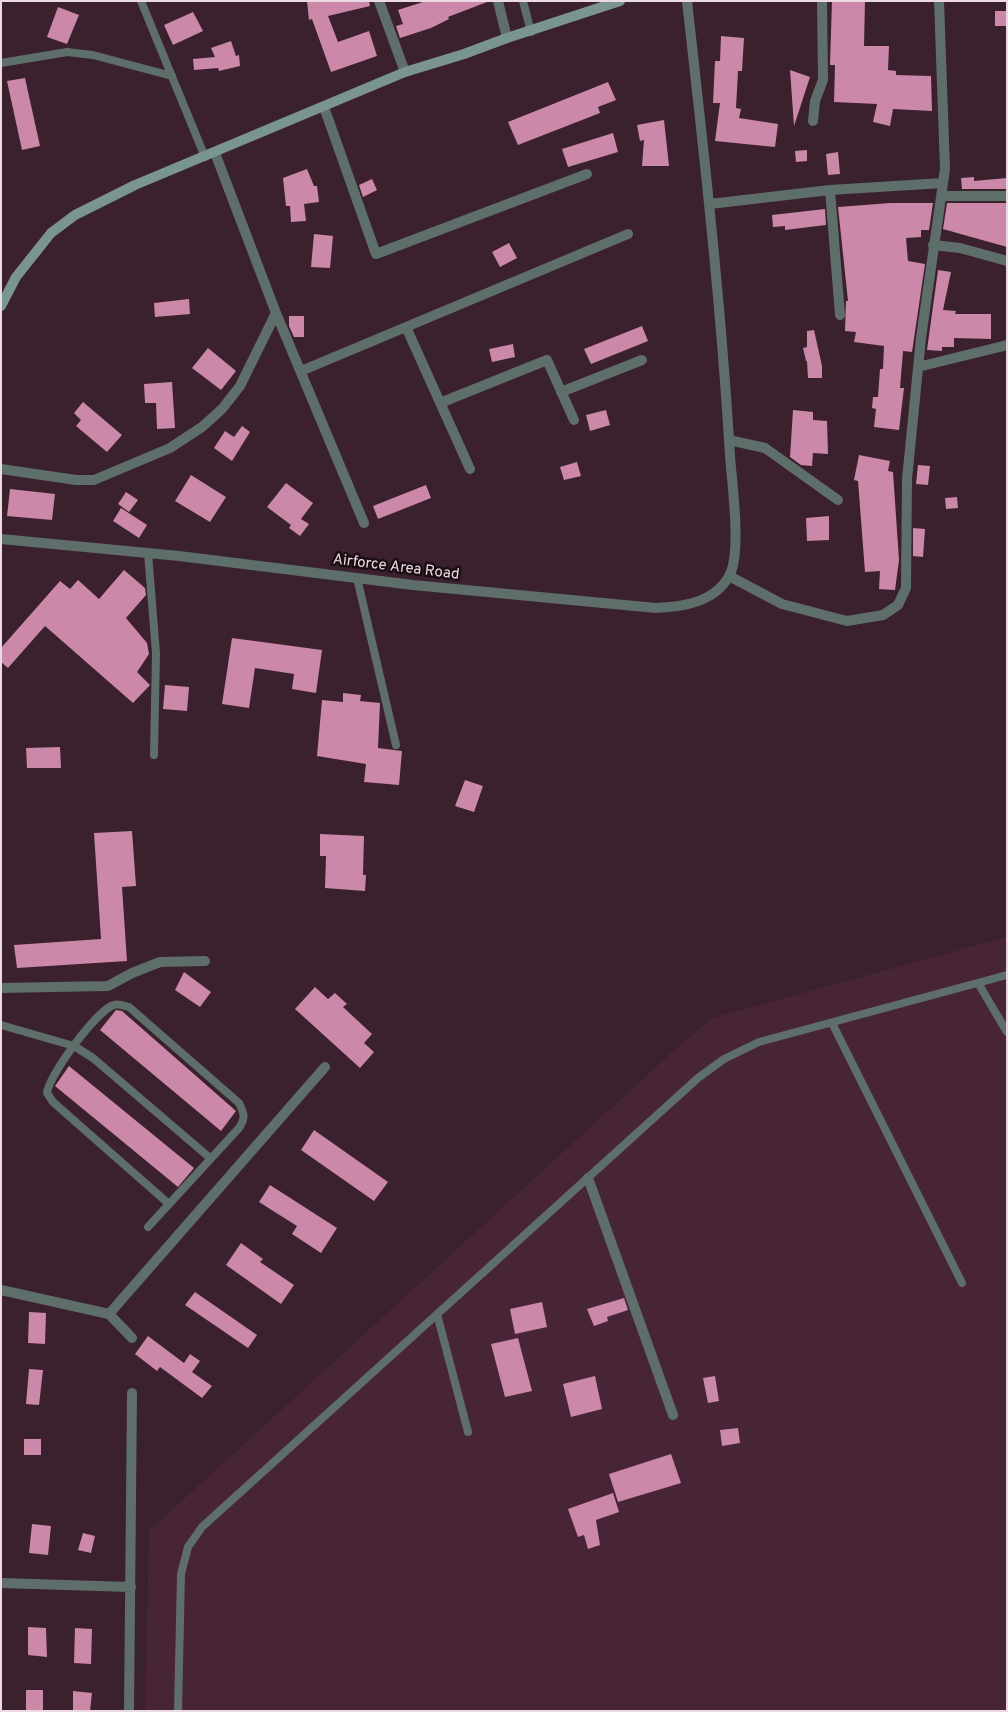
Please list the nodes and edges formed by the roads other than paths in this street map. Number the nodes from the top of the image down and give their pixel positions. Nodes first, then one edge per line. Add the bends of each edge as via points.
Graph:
1 (141, 1) edge
2 (379, 1) edge
3 (498, 1) edge
4 (523, 1) edge
5 (620, 1) edge
6 (686, 1) edge
7 (822, 1) edge
8 (940, 1) edge
9 (531, 32) junction
10 (507, 38) junction
11 (1, 63) edge
12 (404, 72) junction
13 (172, 76) junction
14 (324, 107) junction
15 (813, 121) dead end
16 (210, 155) junction
17 (587, 174) dead end
18 (943, 183) junction
19 (830, 190) junction
20 (942, 196) junction
21 (1007, 196) edge
22 (710, 204) junction
23 (628, 234) dead end
24 (933, 244) junction
25 (1007, 261) edge
26 (1, 306) edge
27 (276, 313) junction
28 (840, 314) dead end
29 (406, 327) junction
30 (1007, 344) edge
31 (642, 360) dead end
32 (918, 367) junction
33 (301, 371) junction
34 (561, 392) junction
35 (440, 403) junction
36 (574, 420) dead end
37 (729, 440) junction
38 (1, 468) edge
39 (470, 469) dead end
40 (838, 500) dead end
41 (364, 523) dead end
42 (1, 539) edge
43 (148, 553) junction
44 (729, 576) junction
45 (357, 578) junction
46 (396, 745) dead end
47 (154, 756) dead end
48 (205, 960) dead end
49 (1007, 975) edge
50 (978, 983) junction
51 (1, 988) edge
52 (832, 1022) junction
53 (1, 1025) edge
54 (1007, 1032) edge
55 (74, 1046) junction
56 (325, 1067) dead end
57 (210, 1158) junction
58 (588, 1178) junction
59 (169, 1204) junction
60 (148, 1227) dead end
61 (962, 1283) dead end
62 (1, 1290) edge
63 (109, 1314) junction
64 (437, 1314) junction
65 (132, 1338) dead end
66 (132, 1393) dead end
67 (673, 1415) dead end
68 (468, 1432) dead end
69 (1, 1583) edge
70 (131, 1587) junction
71 (129, 1711) edge
72 (178, 1711) edge

1 - 13 lane
2 - 12 street
3 - 10 street
4 - 9 lane
5 - 9 street
6 - 22 street
7 - 15 street via 823,80 815,101
8 - 18 street
9 - 10 street
10 - 12 street
11 - 13 lane via 67,52
12 - 14 street
13 - 16 lane
14 - 16 street
14 - 17 street via 376,254
16 - 26 street via 135,185 75,216 51,233 16,277
16 - 27 street
18 - 19 street
18 - 20 street
19 - 22 street
19 - 28 street
20 - 21 street
20 - 24 street
22 - 37 street via 723,333
23 - 29 street
24 - 25 street
24 - 32 street
27 - 33 street
27 - 38 street via 240,386 222,409 202,428 170,448 94,480
29 - 33 street
29 - 35 street
30 - 32 street
31 - 34 street
32 - 44 street via 907,479 906,588 898,605 883,615 847,621 782,604
33 - 41 street
34 - 35 street via 547,360
34 - 36 street
35 - 39 street
37 - 40 street via 765,448
37 - 44 street via 735,527 734,560
42 - 43 street, Airforce Area Road
43 - 45 street, Airforce Area Road
43 - 47 lane via 156,653
44 - 45 street, Airforce Area Road via 715,592 699,601 682,607 656,608
45 - 46 lane
48 - 51 street via 160,962 108,986
49 - 50 lane
50 - 52 lane
50 - 54 lane
52 - 58 lane via 759,1042 724,1059 698,1078
52 - 61 lane
53 - 55 lane
55 - 57 lane via 93,1058
55 - 57 lane via 106,1010 119,1004 129,1007 239,1103 244,1112 239,1128
55 - 59 lane via 52,1077 47,1093 53,1102
56 - 63 street
57 - 59 lane
58 - 64 lane
58 - 67 street
59 - 60 lane
62 - 63 street
63 - 65 street
64 - 68 lane
64 - 72 lane via 202,1527 188,1547 181,1574
66 - 70 street
69 - 70 street
70 - 71 street

